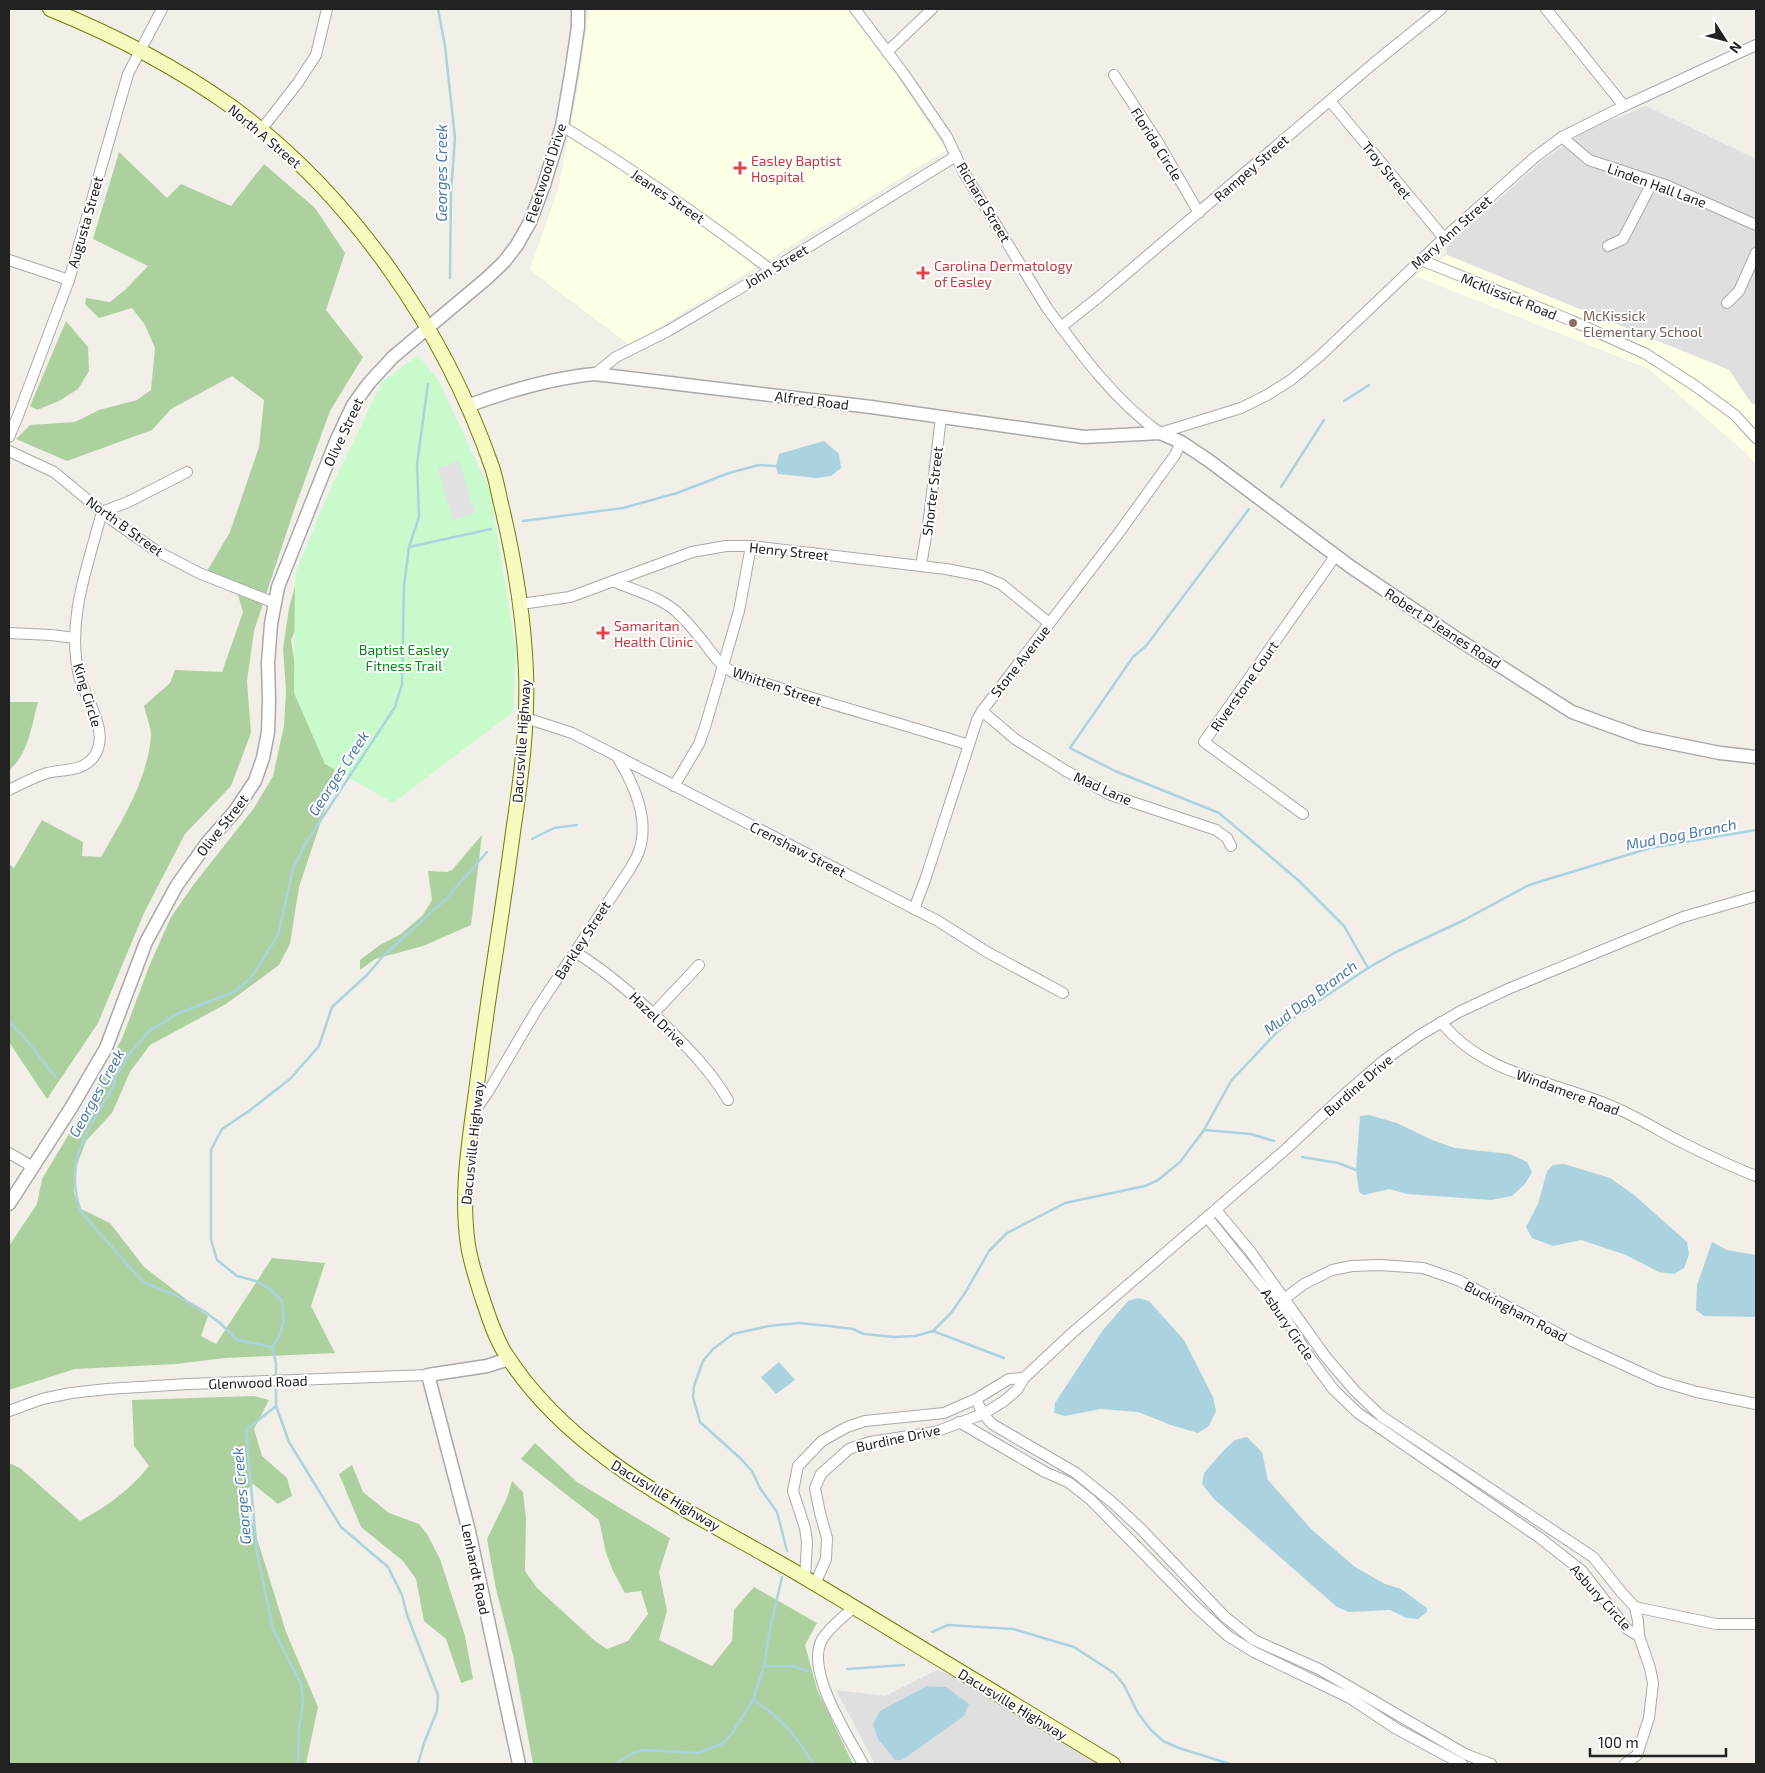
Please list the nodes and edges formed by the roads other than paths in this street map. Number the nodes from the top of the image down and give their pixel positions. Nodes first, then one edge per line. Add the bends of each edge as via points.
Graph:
1 (50, 9) edge
2 (162, 9) edge
3 (327, 9) edge
4 (578, 9) edge
5 (855, 9) edge
6 (932, 9) edge
7 (1441, 9) edge
8 (1546, 9) edge
9 (1756, 45) edge
10 (140, 50) junction
11 (887, 52) junction
12 (1114, 75) dead end
13 (1330, 101) junction
14 (1624, 106) junction
15 (562, 126) junction
16 (261, 130) junction
17 (1562, 137) junction
18 (956, 156) junction
19 (1653, 181) junction
20 (1198, 213) junction
21 (1756, 225) edge
22 (1444, 238) junction
23 (1608, 246) dead end
24 (1756, 252) edge
25 (9, 260) edge
26 (1421, 260) junction
27 (771, 270) junction
28 (69, 280) junction
29 (1726, 303) dead end
30 (428, 327) junction
31 (1061, 327) junction
32 (595, 374) junction
33 (467, 406) junction
34 (941, 417) junction
35 (1752, 431) edge
36 (1160, 433) junction
37 (9, 437) edge
38 (1756, 438) edge
39 (1181, 442) junction
40 (9, 451) edge
41 (187, 472) dead end
42 (102, 512) junction
43 (750, 546) junction
44 (1336, 555) junction
45 (921, 566) junction
46 (613, 582) junction
47 (275, 603) junction
48 (520, 604) junction
49 (1049, 623) junction
50 (9, 633) edge
51 (76, 638) junction
52 (723, 666) junction
53 (982, 711) junction
54 (526, 718) junction
55 (969, 745) junction
56 (617, 757) junction
57 (1756, 757) edge
58 (674, 786) junction
59 (9, 790) edge
60 (1303, 814) dead end
61 (1231, 846) dead end
62 (1756, 896) edge
63 (914, 909) junction
64 (575, 952) junction
65 (699, 965) dead end
66 (1063, 993) dead end
67 (653, 1014) junction
68 (1441, 1022) junction
69 (728, 1100) dead end
70 (472, 1114) junction
71 (9, 1153) edge
72 (33, 1168) junction
73 (1756, 1176) edge
74 (9, 1204) edge
75 (1216, 1210) junction
76 (1207, 1217) junction
77 (1280, 1302) junction
78 (509, 1359) junction
79 (428, 1375) junction
80 (1024, 1378) junction
81 (976, 1399) junction
82 (1756, 1404) edge
83 (9, 1411) edge
84 (983, 1414) junction
85 (1378, 1420) junction
86 (959, 1422) junction
87 (1426, 1445) junction
88 (1419, 1455) junction
89 (1076, 1472) junction
90 (1068, 1482) junction
91 (1117, 1506) junction
92 (1107, 1516) junction
93 (1548, 1527) junction
94 (1540, 1538) junction
95 (1188, 1578) junction
96 (810, 1581) junction
97 (1177, 1588) junction
98 (1635, 1607) junction
99 (853, 1608) junction
100 (1222, 1614) junction
101 (1213, 1623) junction
102 (1756, 1624) edge
103 (1639, 1636) junction
104 (1276, 1649) junction
105 (1271, 1660) junction
106 (1308, 1664) junction
107 (1303, 1675) junction
108 (1401, 1717) junction
109 (1395, 1728) junction
110 (1446, 1742) junction
111 (1439, 1753) junction
112 (1462, 1760) edge
113 (519, 1764) edge
114 (863, 1764) edge
115 (1113, 1764) edge
116 (1491, 1764) edge
117 (1625, 1764) edge

1 - 10 main road, North A Street
2 - 10 street, Augusta Street
3 - 16 street via 316,55 298,84
4 - 15 street, Fleetwood Drive
5 - 11 street, Richard Street
6 - 11 street
7 - 13 street, Rampey Street
8 - 14 street
9 - 14 street, Mary Ann Street
10 - 16 main road, North A Street via 183,75
10 - 28 street, Augusta Street via 128,74
11 - 18 street, Richard Street
12 - 20 street, Florida Circle
13 - 20 street, Rampey Street
13 - 22 street, Troy Street
14 - 17 street, Mary Ann Street
15 - 27 street, Jeanes Street via 691,211
15 - 30 street, Fleetwood Drive via 544,185 517,245 486,279
16 - 30 main road, North A Street via 315,178 344,211
17 - 19 street, Linden Hall Lane via 1589,160
17 - 22 street, Mary Ann Street via 1534,157
18 - 27 street, John Street
18 - 31 street, Richard Street
19 - 21 street, Linden Hall Lane
19 - 23 street via 1623,239
20 - 31 street, Rampey Street
22 - 26 street, Mary Ann Street
24 - 29 street via 1739,291
25 - 28 street
26 - 35 street, McKlissick Road via 1646,354 1694,385
26 - 36 street, Mary Ann Street via 1320,356 1267,396 1241,408
27 - 32 street, John Street via 668,331 616,357
28 - 37 street, Augusta Street
30 - 33 main road, Dacusville Highway
30 - 47 street, Olive Street via 393,357 353,405 278,587
31 - 36 street, Richard Street via 1124,402
32 - 33 street, Alfred Road via 570,376
32 - 34 street, Alfred Road
33 - 48 main road, Dacusville Highway via 493,471
34 - 36 street, Alfred Road via 1084,437
34 - 45 street, Shorter Street
35 - 38 street, McKlissick Road
36 - 39 street, Robert P Jeanes Road
39 - 44 street, Robert P Jeanes Road
39 - 49 street, Stone Avenue via 1123,526
40 - 42 street, North B Street via 54,472
41 - 42 street
42 - 47 street, North B Street via 156,550 200,573
42 - 51 street, King Circle via 80,591
43 - 45 street, Henry Street
43 - 46 street, Henry Street via 692,552
43 - 52 street via 739,611
44 - 57 street, Robert P Jeanes Road via 1456,638 1572,712 1641,738
44 - 60 street, Riverstone Court via 1204,742
45 - 49 street, Henry Street via 955,570 1001,584
46 - 48 street, Henry Street via 570,597
46 - 52 street, Whitten Street via 658,599 677,613
47 - 72 street, Olive Street via 268,663 268,732 255,781 177,885 146,942 106,1048
48 - 54 main road, Dacusville Highway
49 - 53 street, Stone Avenue
50 - 51 street
51 - 59 street, King Circle via 80,676 100,736 95,754 82,767 47,773
52 - 55 street, Whitten Street via 734,673
52 - 58 street via 698,744
53 - 55 street, Stone Avenue
53 - 61 street, Mad Lane via 1014,739 1095,788 1216,830 1227,838
54 - 56 street, Crenshaw Street via 572,733
54 - 70 main road, Dacusville Highway via 520,781
55 - 63 street, Stone Avenue
56 - 58 street, Crenshaw Street
56 - 64 street, Barkley Street via 630,778 640,806 643,831 639,852
58 - 63 street, Crenshaw Street
62 - 68 street, Burdine Drive via 1683,917 1508,989
63 - 66 street, Crenshaw Street
64 - 67 street, Hazel Drive via 617,981
64 - 70 street, Barkley Street
65 - 67 street
67 - 69 street, Hazel Drive via 693,1053
68 - 73 street, Windamere Road via 1475,1054 1524,1077 1616,1108 1715,1159
68 - 75 street, Burdine Drive via 1383,1061
70 - 78 main road, Dacusville Highway via 465,1211 468,1244 491,1322
71 - 72 street
72 - 74 street, Olive Street
75 - 76 street, Burdine Drive
75 - 77 street, Asbury Circle via 1250,1251
76 - 77 street, Asbury Circle
76 - 80 street, Burdine Drive
77 - 82 street, Buckingham Road via 1304,1284 1332,1270 1380,1265 1423,1268 1458,1280 1574,1342 1660,1381
77 - 85 street, Asbury Circle
77 - 85 street, Asbury Circle via 1308,1355 1333,1389 1358,1413
78 - 79 street, Glenwood Road via 488,1366
78 - 96 main road, Dacusville Highway via 558,1419 601,1456
79 - 83 street, Glenwood Road via 107,1389 42,1399
79 - 113 street, Lenhardt Road via 469,1531
80 - 81 street, Burdine Drive via 1008,1379
80 - 84 street, Burdine Drive via 1017,1390
81 - 84 street
81 - 96 street, Burdine Drive via 944,1413 865,1421 848,1427 822,1441 798,1466 793,1491 805,1528
84 - 86 street, Burdine Drive
84 - 89 street via 992,1424
85 - 87 street, Asbury Circle
85 - 88 street, Asbury Circle
86 - 90 street
86 - 96 street, Burdine Drive via 935,1432 870,1442 849,1449 821,1474 815,1488 827,1538 826,1559
87 - 88 street
87 - 93 street, Asbury Circle
88 - 94 street, Asbury Circle
89 - 90 street
89 - 91 street
90 - 92 street
91 - 92 street
91 - 95 street
92 - 97 street
93 - 94 street
93 - 98 street, Asbury Circle via 1593,1557
94 - 103 street, Asbury Circle via 1582,1571 1627,1629
95 - 97 street
95 - 100 street
96 - 99 main road, Dacusville Highway
97 - 101 street
98 - 102 street via 1716,1624
98 - 103 street, Asbury Circle
99 - 114 street via 823,1637 817,1661 823,1687
99 - 115 main road, Dacusville Highway
100 - 101 street
100 - 104 street via 1254,1640
101 - 105 street via 1228,1636
103 - 117 street, Asbury Circle via 1653,1684 1649,1718 1636,1755
104 - 105 street
104 - 106 street
105 - 107 street
106 - 107 street
106 - 108 street
107 - 109 street via 1350,1698
108 - 109 street
108 - 110 street
109 - 111 street
110 - 111 street
110 - 112 street
111 - 112 street
112 - 116 street

